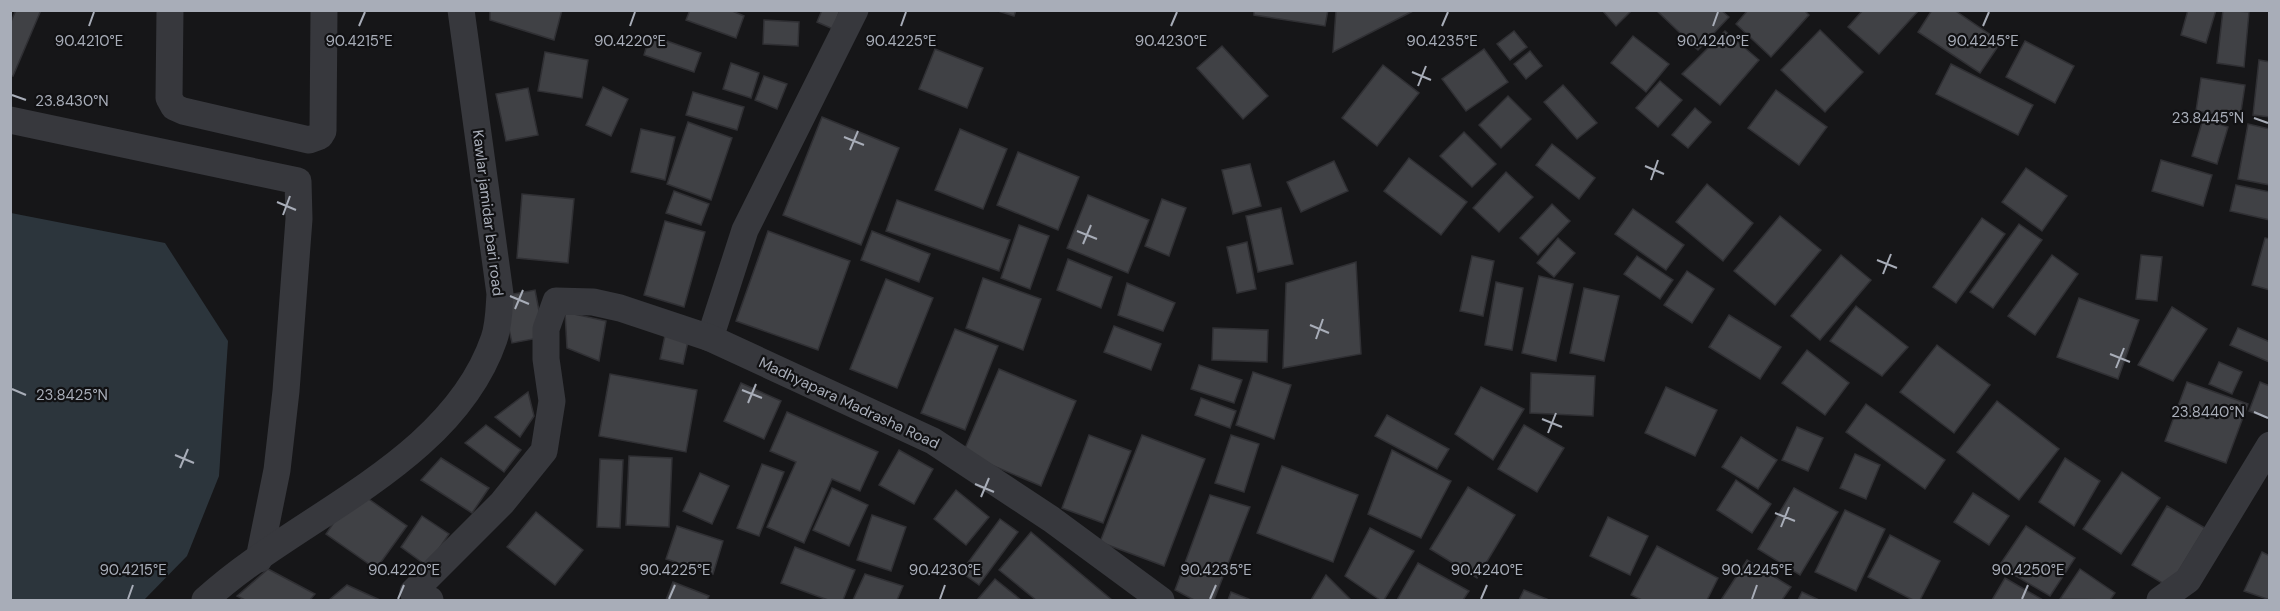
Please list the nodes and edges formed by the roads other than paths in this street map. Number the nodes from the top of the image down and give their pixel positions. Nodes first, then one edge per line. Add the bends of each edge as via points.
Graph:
1 (170, 10) edge
2 (324, 10) edge
3 (461, 10) edge
4 (855, 10) edge
5 (10, 120) edge
6 (710, 338) junction
7 (2270, 445) edge
8 (259, 559) junction
9 (418, 598) edge
10 (205, 600) edge
11 (1161, 600) edge
12 (2160, 600) edge

1 - 2 street via 169,98 174,107 309,140 323,131
3 - 8 street, Kawlar jamidar bari road via 501,294 495,336 471,387 442,423 398,462
4 - 6 street via 745,230
5 - 8 street via 298,182 299,219 286,391 277,470
6 - 9 street, Madhyapara Madrasha Road via 620,308 593,302 556,301 546,329 552,401 544,451
6 - 11 street, Madhyapara Madrasha Road via 933,441 1051,519
7 - 12 street via 2188,580
8 - 10 street, Kawlar jamidar bari road

